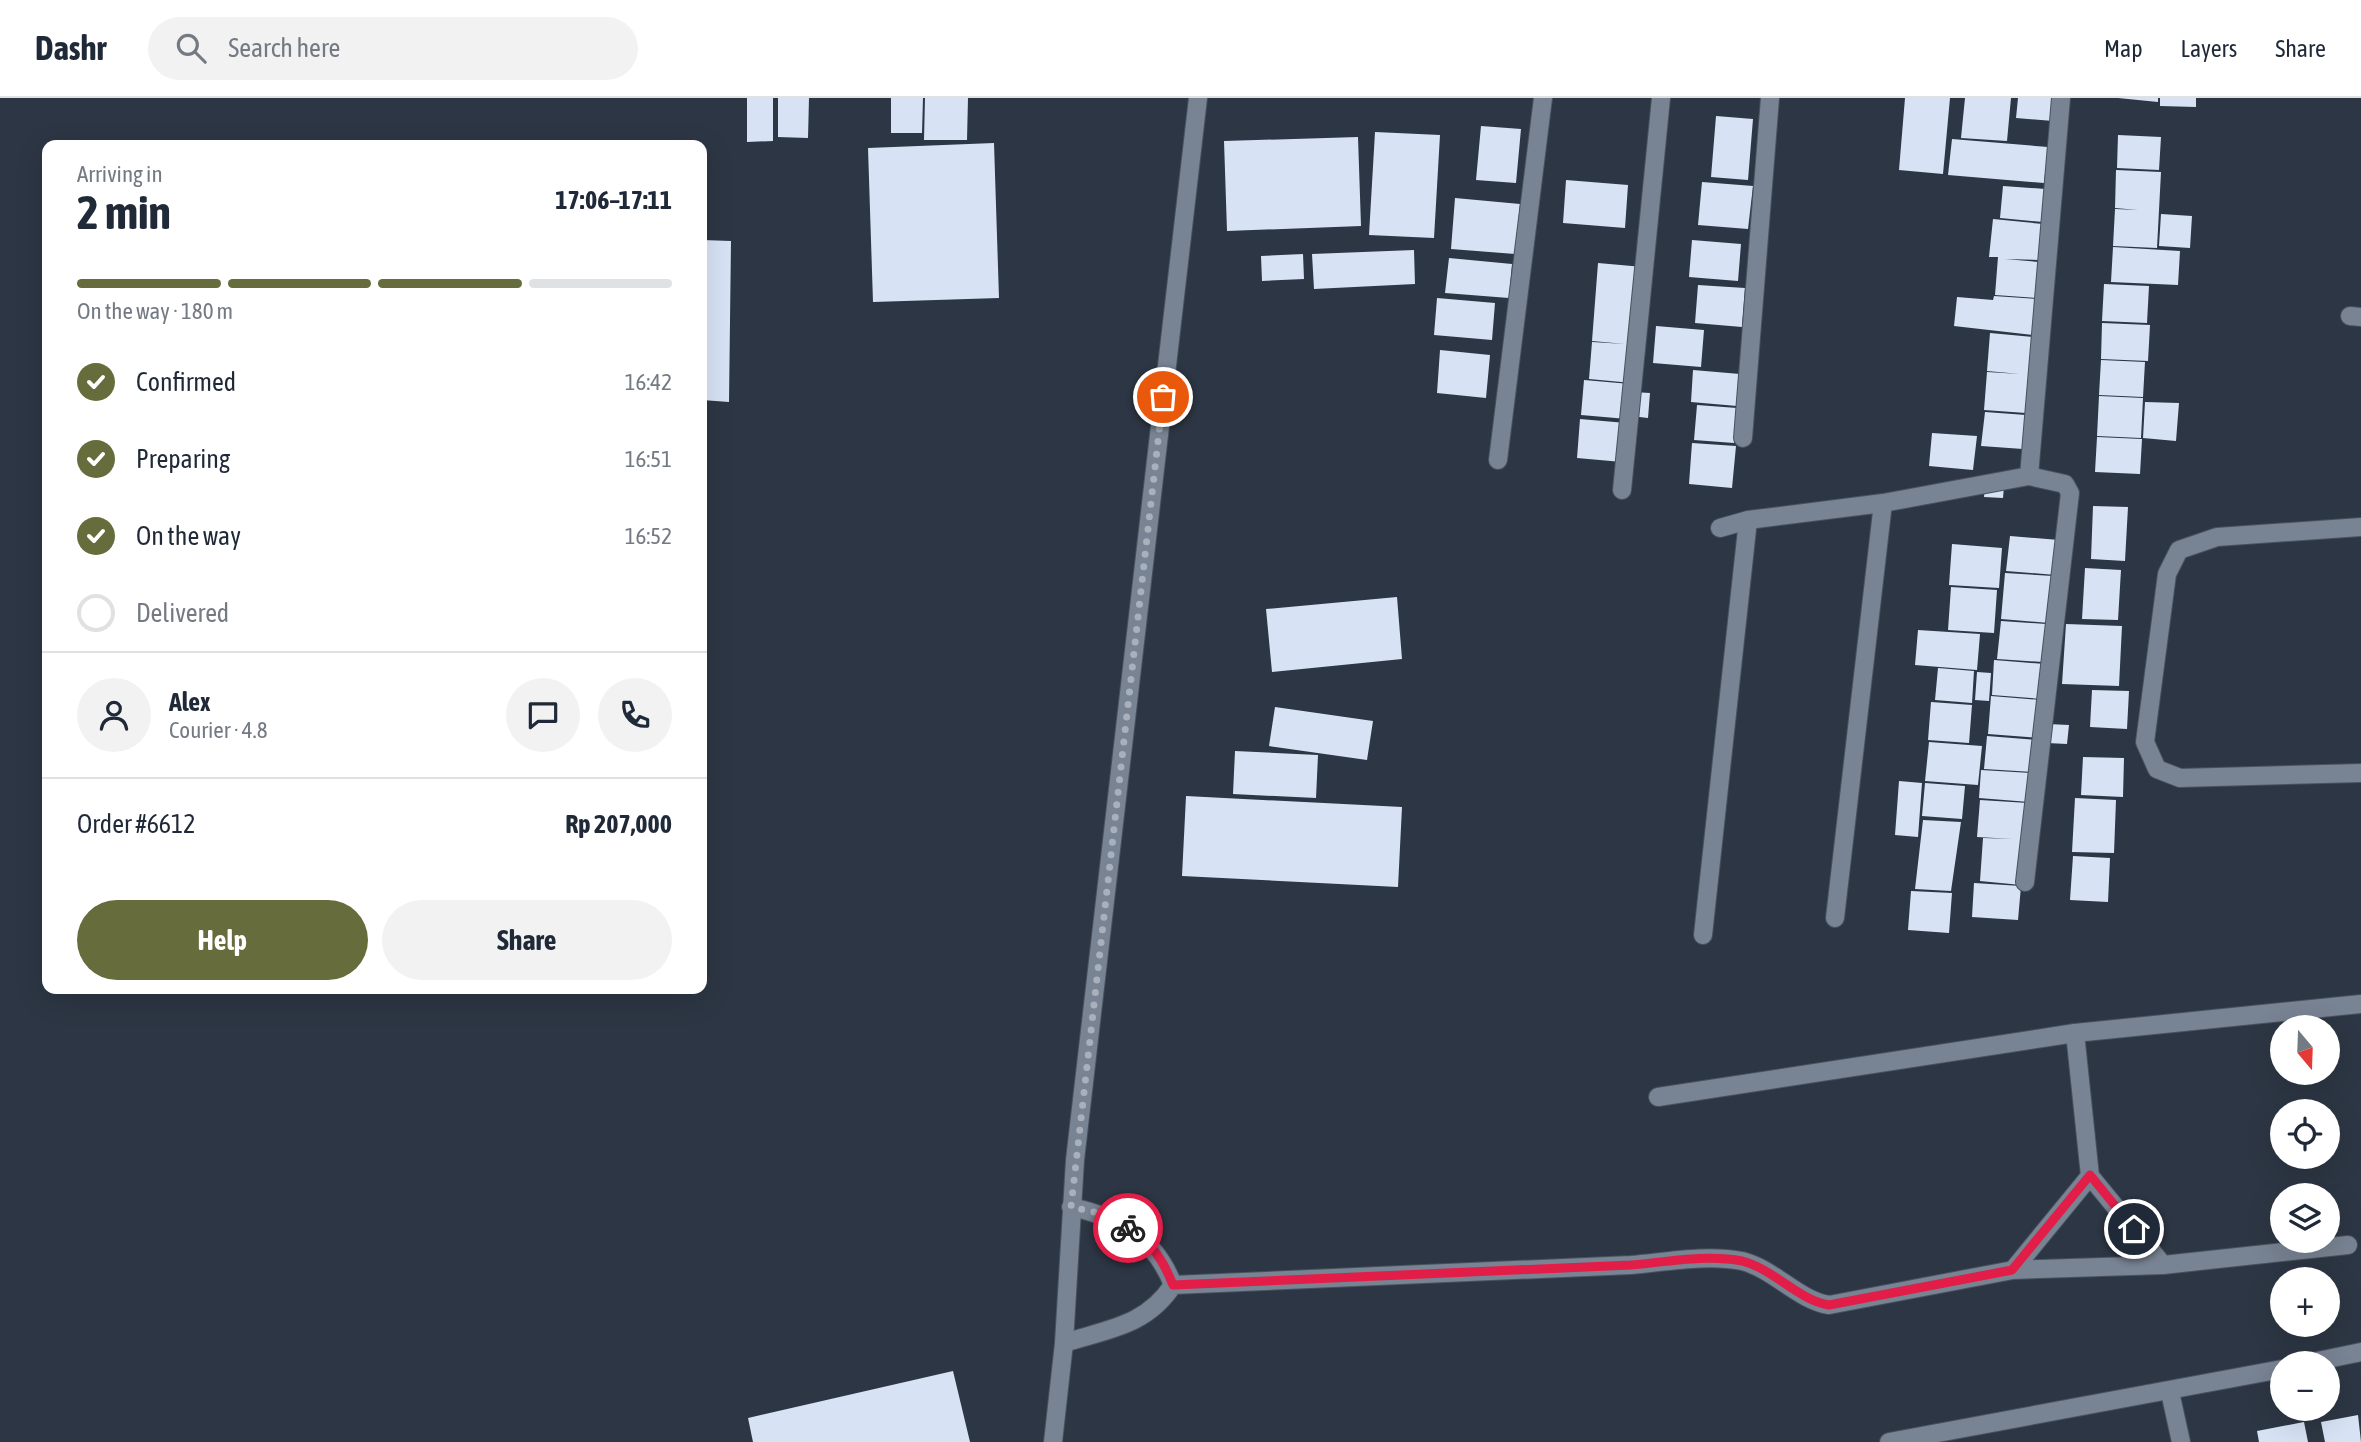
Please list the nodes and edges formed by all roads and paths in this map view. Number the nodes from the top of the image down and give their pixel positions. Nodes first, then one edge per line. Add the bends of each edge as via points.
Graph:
1 (1198, 98) edge
2 (1543, 98) edge
3 (1661, 98) edge
4 (1770, 98) edge
5 (2061, 98) edge
6 (1743, 438) dead end
7 (1498, 460) dead end
8 (2029, 475) junction
9 (1622, 490) dead end
10 (1883, 503) junction
11 (1748, 520) junction
12 (2361, 527) edge
13 (1720, 528) dead end
14 (2361, 772) edge
15 (2025, 882) dead end
16 (1835, 918) dead end
17 (1703, 934) dead end
18 (2361, 1004) edge
19 (2076, 1033) junction
20 (1658, 1097) dead end
21 (2090, 1175) junction
22 (1071, 1207) junction
23 (2348, 1245) dead end
24 (2163, 1265) junction
25 (2012, 1270) junction
26 (1173, 1285) junction
27 (1064, 1343) junction
28 (2361, 1352) edge
29 (2340, 1356) edge
30 (2270, 1371) edge
31 (2170, 1392) junction
32 (1053, 1442) edge
33 (1889, 1442) edge
34 (2181, 1442) edge

1 - 22 street
2 - 7 street
3 - 9 street
4 - 6 street
5 - 8 street
8 - 10 street
8 - 15 street via 2065,484 2070,493
10 - 11 street
10 - 16 street
11 - 13 street
11 - 17 street
12 - 14 street via 2217,537 2179,550 2167,573 2145,742 2157,769 2180,778
18 - 19 street
19 - 20 street
19 - 21 street
21 - 24 street
21 - 25 street
22 - 26 street via 1099,1213 1142,1237 1159,1256
22 - 27 street
23 - 24 street
24 - 25 street
25 - 26 street via 1829,1305 1816,1303 1786,1281 1742,1261
26 - 27 street via 1152,1311
27 - 32 street
28 - 29 street
30 - 31 street
31 - 33 street
31 - 34 street

